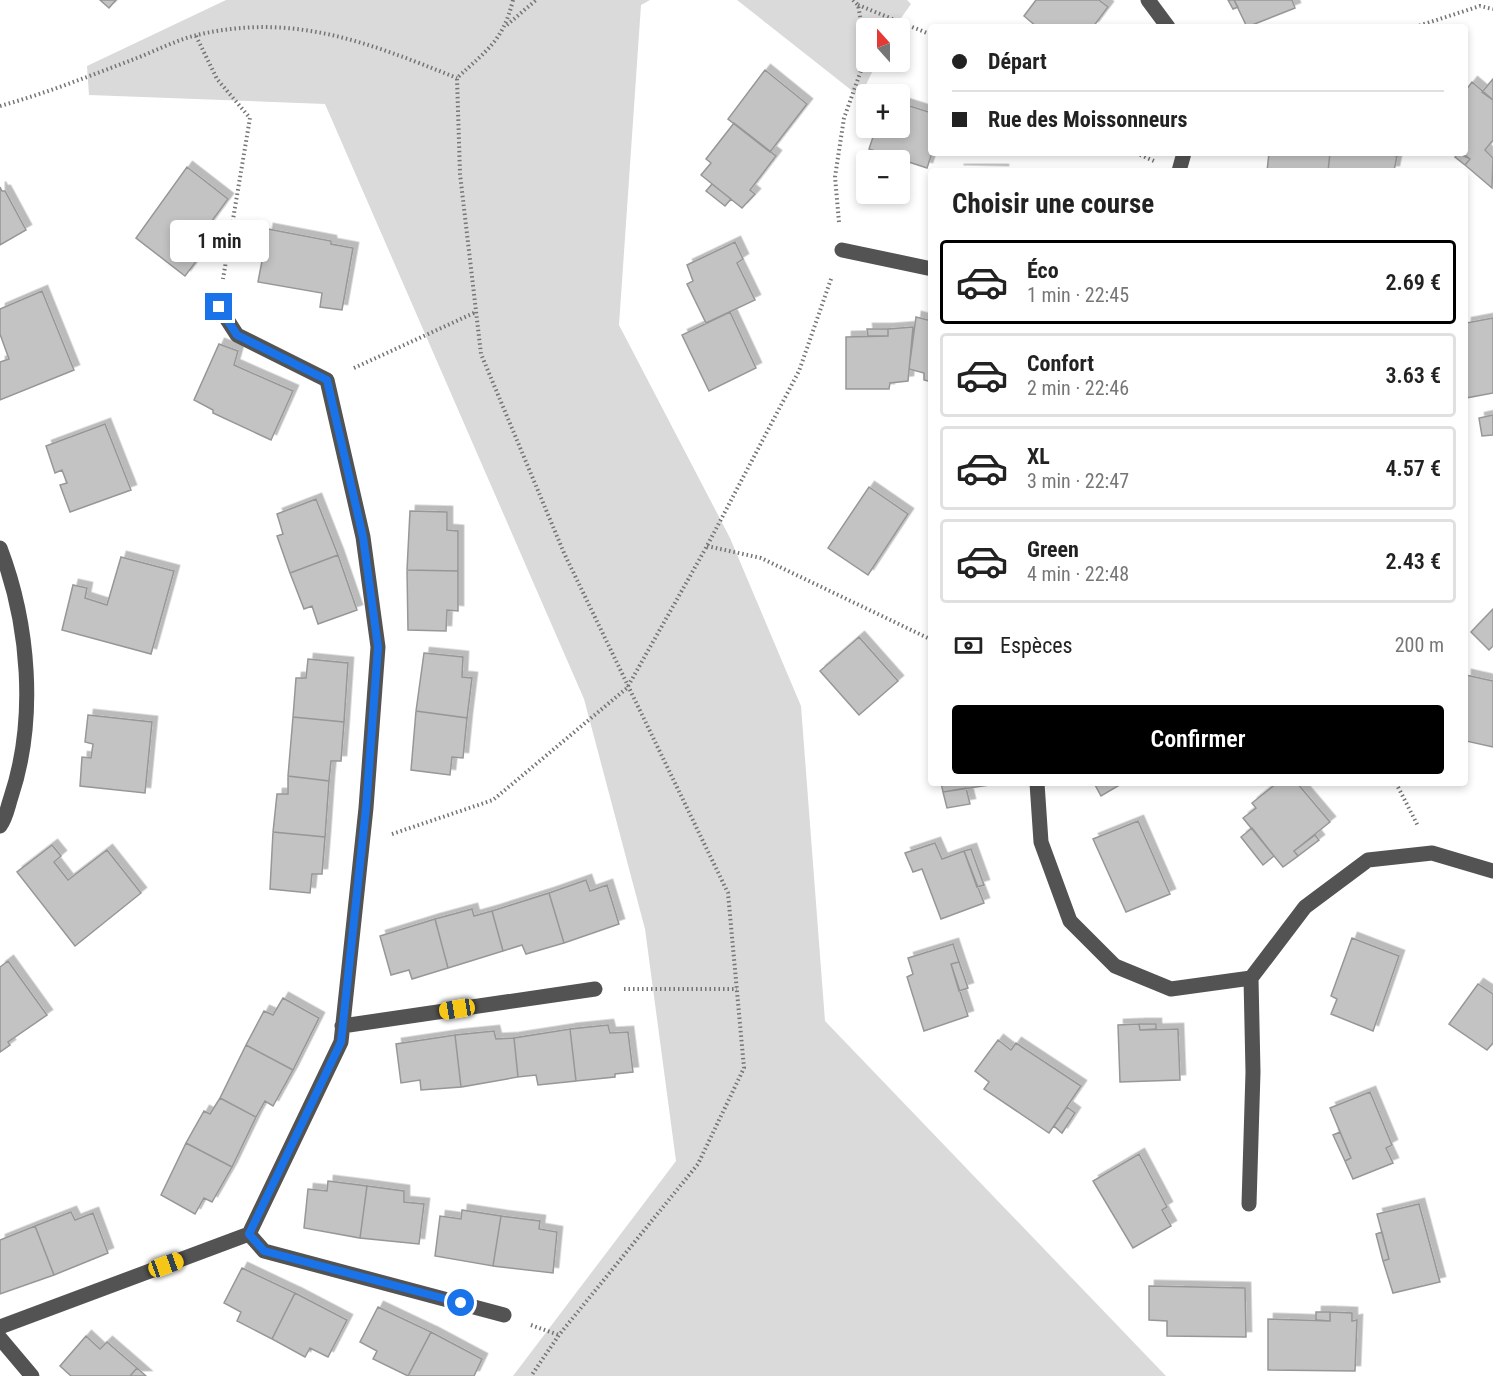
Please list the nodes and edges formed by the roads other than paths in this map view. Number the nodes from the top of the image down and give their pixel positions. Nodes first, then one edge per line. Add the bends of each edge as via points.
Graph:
1 (1148, 0) edge
2 (1166, 24) edge
3 (842, 250) road end
4 (928, 268) edge
5 (219, 307) road end
6 (0, 548) edge
7 (1037, 786) edge
8 (0, 826) edge
9 (1493, 872) edge
10 (1251, 978) junction
11 (595, 989) road end
12 (342, 1026) junction
13 (1249, 1204) dead end
14 (249, 1234) junction
15 (504, 1315) dead end
16 (0, 1327) edge
17 (0, 1338) edge
18 (32, 1376) edge

1 - 2 street
3 - 4 street
5 - 12 street via 237,335 327,380 363,537 378,647
6 - 8 street via 9,572 21,635 27,699 20,760
7 - 10 street via 1041,842 1070,921 1115,966 1172,989
9 - 10 street via 1432,853 1368,860 1305,907
10 - 13 street
11 - 12 street
12 - 14 street via 341,1042
14 - 15 street via 264,1251
14 - 16 street
17 - 18 street

